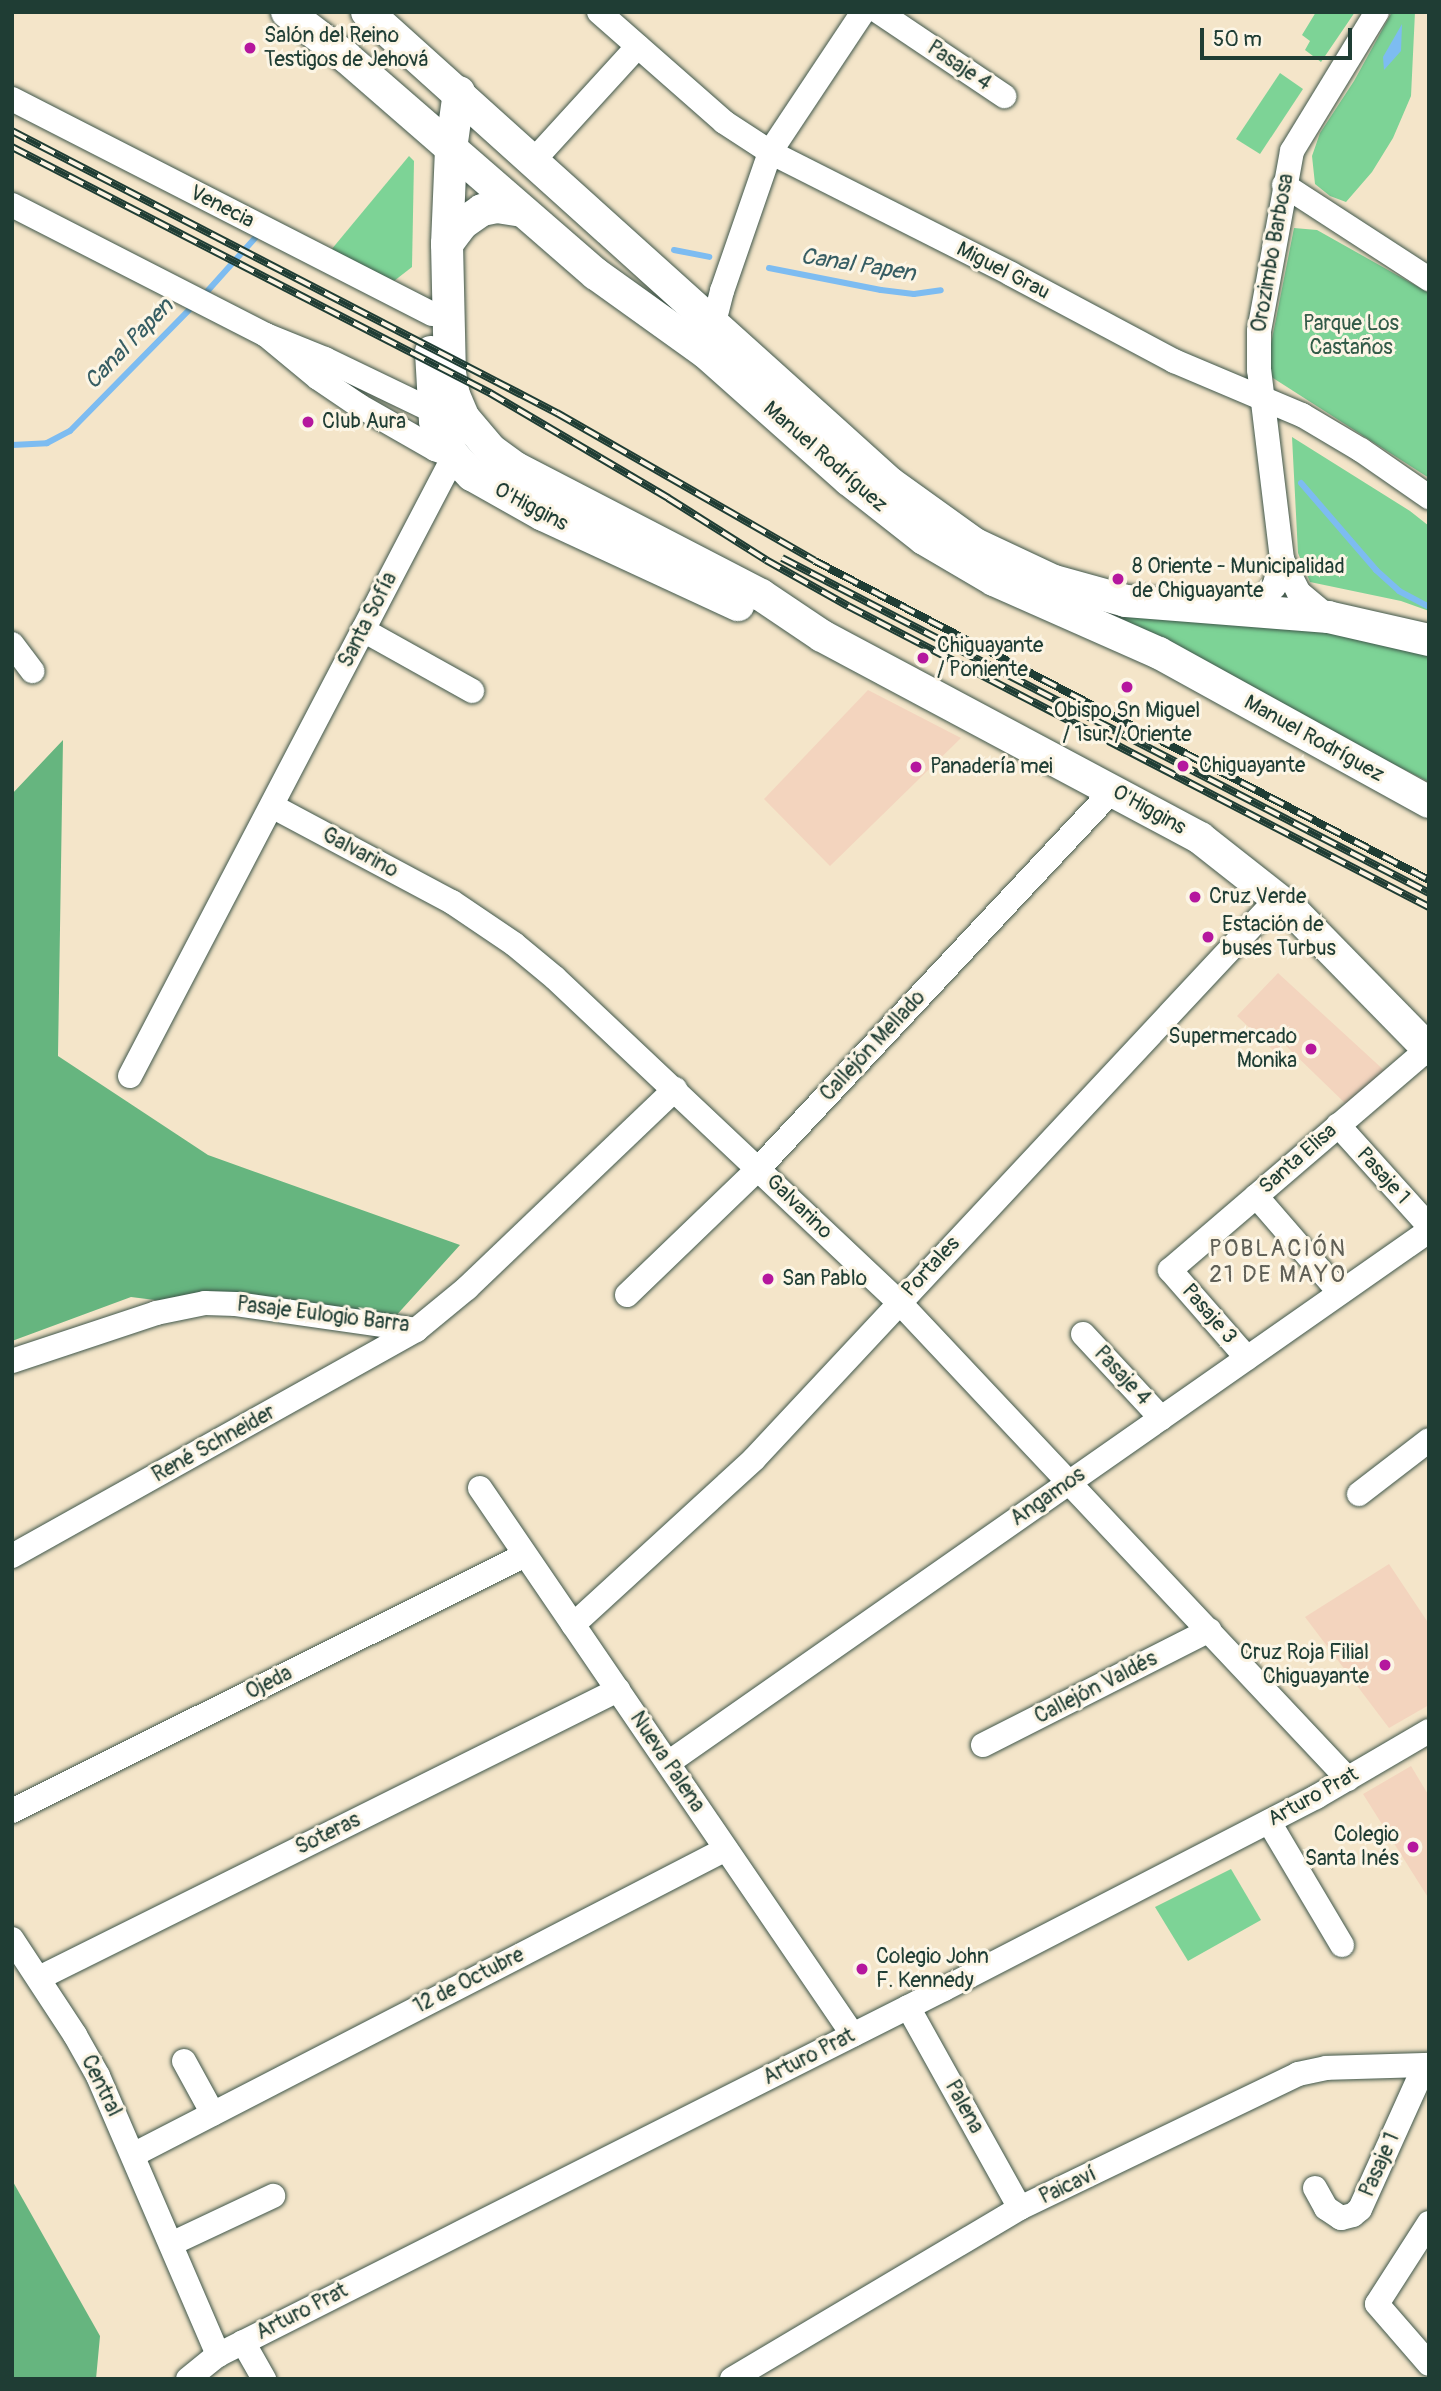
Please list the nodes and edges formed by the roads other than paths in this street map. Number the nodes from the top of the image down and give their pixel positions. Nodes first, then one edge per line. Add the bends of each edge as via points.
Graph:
1 (287, 12) edge
2 (368, 12) edge
3 (599, 12) edge
4 (863, 12) edge
5 (878, 12) edge
6 (1377, 12) edge
7 (638, 47) junction
8 (458, 92) junction
9 (1004, 96) dead end
10 (12, 99) edge
11 (442, 142) junction
12 (770, 152) junction
13 (534, 160) junction
14 (1284, 186) junction
15 (12, 205) edge
16 (521, 211) junction
17 (447, 244) junction
18 (1429, 279) edge
19 (432, 314) junction
20 (266, 335) junction
21 (710, 339) junction
22 (1264, 398) junction
23 (441, 431) junction
24 (1429, 498) edge
25 (1282, 559) junction
26 (1252, 612) junction
27 (1328, 617) junction
28 (363, 630) junction
29 (1429, 640) edge
30 (12, 644) edge
31 (32, 671) dead end
32 (471, 691) dead end
33 (1113, 790) junction
34 (1429, 802) edge
35 (272, 806) junction
36 (1278, 898) junction
37 (1428, 1050) edge
38 (130, 1076) dead end
39 (675, 1089) junction
40 (1338, 1125) junction
41 (758, 1168) junction
42 (1256, 1196) junction
43 (1429, 1228) edge
44 (1170, 1270) joint
45 (1340, 1293) junction
46 (627, 1295) dead end
47 (899, 1302) junction
48 (416, 1330) junction
49 (1083, 1334) dead end
50 (1247, 1358) junction
51 (12, 1361) edge
52 (1161, 1418) junction
53 (1429, 1440) edge
54 (1069, 1482) junction
55 (480, 1488) dead end
56 (1359, 1494) dead end
57 (525, 1555) junction
58 (12, 1556) edge
59 (573, 1625) junction
60 (1210, 1630) junction
61 (618, 1690) junction
62 (1429, 1731) edge
63 (983, 1745) dead end
64 (668, 1763) junction
65 (1348, 1779) junction
66 (12, 1811) edge
67 (1269, 1822) junction
68 (726, 1849) junction
69 (12, 1938) edge
70 (1342, 1945) dead end
71 (39, 1978) junction
72 (908, 2007) junction
73 (853, 2035) junction
74 (184, 2061) dead end
75 (1427, 2065) edge
76 (213, 2114) junction
77 (133, 2155) junction
78 (1315, 2188) dead end
79 (273, 2196) dead end
80 (1020, 2208) junction
81 (1429, 2222) edge
82 (171, 2244) junction
83 (243, 2342) junction
84 (218, 2355) junction
85 (1429, 2364) edge
86 (760, 2372) edge
87 (188, 2379) edge
88 (264, 2379) edge
89 (732, 2379) edge

1 - 11 main road, Manuel Rodríguez
2 - 8 main road, Manuel Rodríguez
3 - 7 street, Miguel Grau
4 - 12 street
5 - 9 street, Pasaje 4
6 - 14 street, Orozimbo Barbosa via 1297,138
7 - 12 street, Miguel Grau via 724,122
7 - 13 street
8 - 11 main road, Santa Sofía
8 - 13 main road, Manuel Rodríguez
10 - 19 street, Venecia
11 - 16 main road, Manuel Rodríguez
11 - 17 main road, Santa Sofía
11 - 19 main road, Santa Sofía
12 - 21 street
12 - 22 street, Miguel Grau via 1174,361
13 - 21 main road, Manuel Rodríguez
14 - 18 street
14 - 22 street, Orozimbo Barbosa via 1259,331
15 - 20 street, O'Higgins
16 - 17 main road via 482,210 462,224
16 - 21 main road, Manuel Rodríguez via 596,274
17 - 23 main road, Santa Sofía via 454,395
19 - 23 main road, Santa Sofía
20 - 23 street, O'Higgins via 325,359
20 - 23 street, O'Higgins via 318,378
21 - 26 main road, Manuel Rodríguez via 901,492 997,556 1054,581 1113,598
21 - 34 main road, Manuel Rodríguez via 857,488 954,558 1159,653
22 - 24 street, Miguel Grau via 1361,450
22 - 25 street, Orozimbo Barbosa
23 - 28 street, Santa Sofía
23 - 33 main road, O'Higgins via 491,450 516,468 761,595 822,636
25 - 26 street, Orozimbo Barbosa via 1271,593
25 - 27 street, Orozimbo Barbosa via 1299,593
26 - 27 main road, Manuel Rodríguez
27 - 29 main road, Manuel Rodríguez
28 - 32 street
28 - 35 street, Santa Sofía
30 - 31 street
33 - 36 main road, O'Higgins via 1200,838
33 - 41 street, Callejón Mellado
35 - 38 street, Santa Sofía
35 - 39 street, Galvarino via 484,922 535,961
36 - 37 main road, O'Higgins
36 - 47 street, Portales
37 - 40 street, Santa Elisa
39 - 41 street, Galvarino
39 - 48 street, Pasaje Eulogio Barra via 467,1288
40 - 42 street, Santa Elisa
40 - 43 street, Pasaje 1
41 - 46 street, Callejón Mellado
41 - 47 street, Galvarino
42 - 44 street, Santa Elisa
42 - 45 street
43 - 45 street, Angamos
44 - 50 street, Pasaje 3
45 - 50 street, Angamos
47 - 54 street, Galvarino
47 - 59 street, Portales via 754,1459
48 - 51 street, Pasaje Eulogio Barra via 205,1303 164,1310
48 - 58 street, René Schneider
49 - 52 street, Pasaje 4
50 - 52 street, Angamos
52 - 54 street, Angamos
53 - 56 street
54 - 60 street, Galvarino
54 - 64 street, Angamos
55 - 57 street, Nueva Palena
57 - 59 street, Nueva Palena
57 - 66 street, Ojeda
59 - 61 street, Nueva Palena
60 - 63 street, Callejón Valdés
60 - 65 street, Galvarino
61 - 64 street, Nueva Palena
61 - 71 street, Soteras
62 - 65 street, Arturo Prat
64 - 68 street, Nueva Palena
65 - 67 street, Arturo Prat
67 - 70 street
67 - 72 street, Arturo Prat
68 - 73 street, Nueva Palena
68 - 76 street, 12 de Octubre
69 - 71 street, Central
71 - 77 street, Central via 92,2066
72 - 73 street, Arturo Prat
72 - 80 street, Palena
73 - 83 street, Arturo Prat
74 - 76 street
75 - 78 street, Pasaje 1 via 1360,2209 1353,2216 1340,2217 1326,2208
75 - 80 street, Paicaví via 1326,2068 1298,2074
76 - 77 street, 12 de Octubre
77 - 82 street, Central
79 - 82 street
80 - 86 street, Paicaví
81 - 85 street via 1377,2304
82 - 84 street, Central
83 - 84 street, Arturo Prat
83 - 88 street
84 - 87 street, Arturo Prat
86 - 89 street, Paicaví

